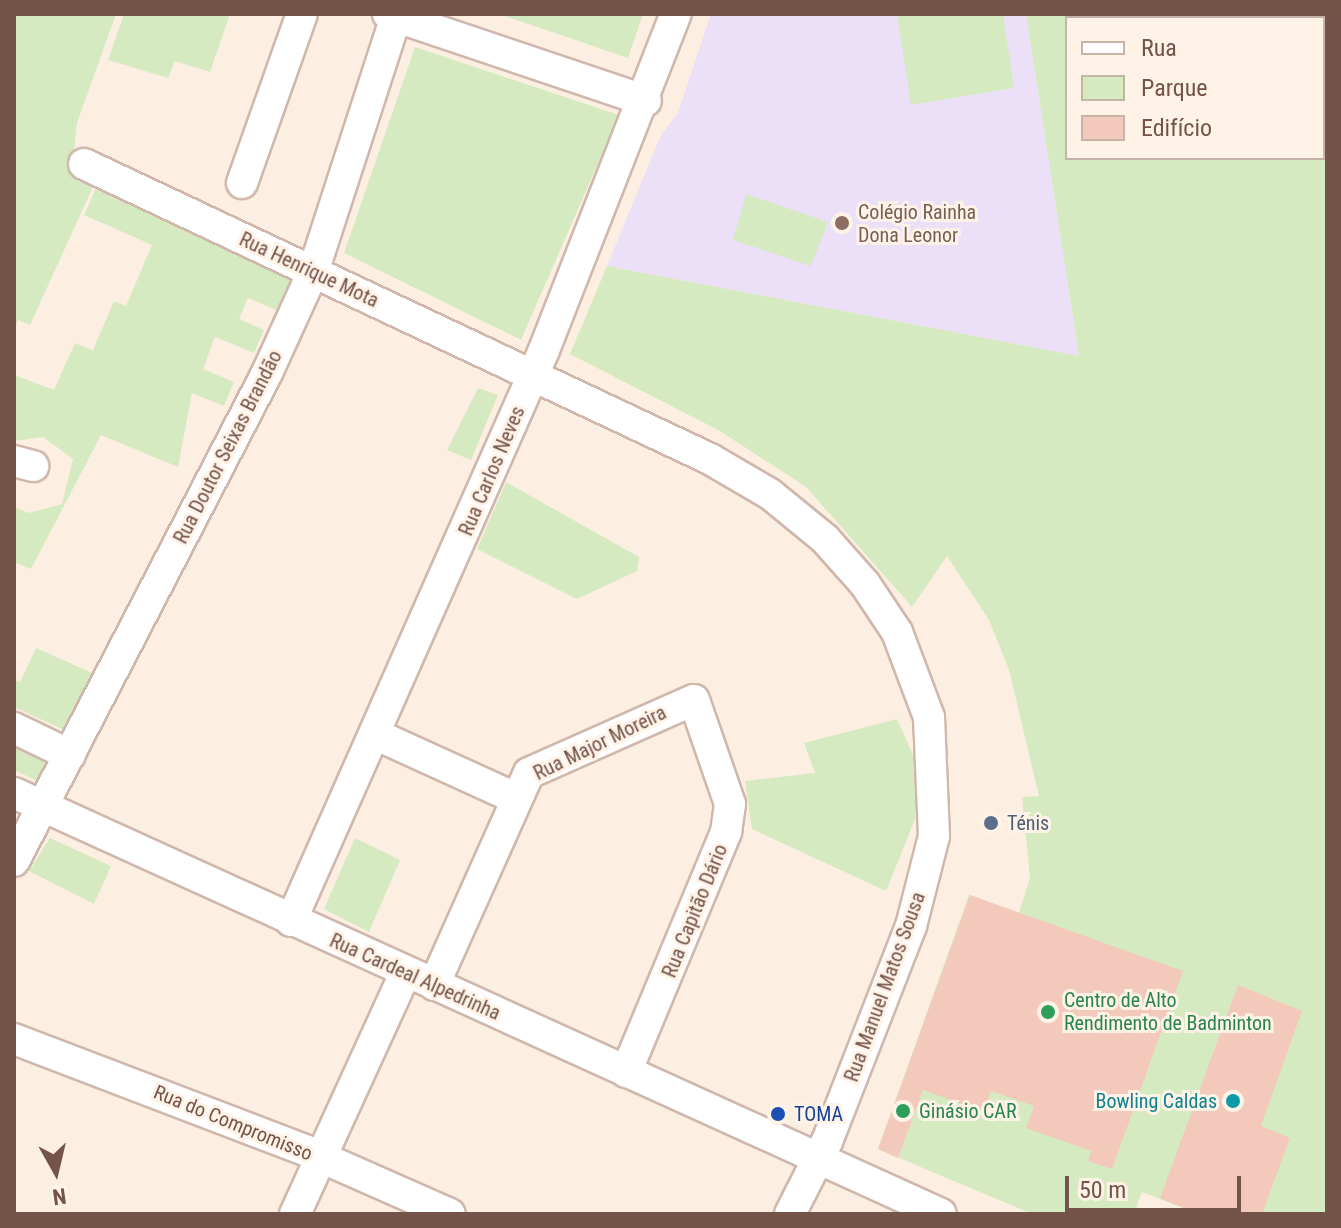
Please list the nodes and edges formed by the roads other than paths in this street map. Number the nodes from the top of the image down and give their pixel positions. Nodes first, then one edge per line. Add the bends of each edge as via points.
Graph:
1 (302, 14) edge
2 (676, 14) edge
3 (394, 15) edge
4 (646, 101) junction
5 (84, 164) dead end
6 (242, 183) dead end
7 (313, 272) junction
8 (534, 373) junction
9 (694, 700) joint
10 (14, 728) edge
11 (377, 735) junction
12 (70, 755) junction
13 (14, 793) edge
14 (515, 798) junction
15 (44, 807) junction
16 (14, 861) edge
17 (291, 921) junction
18 (405, 974) junction
19 (434, 985) junction
20 (14, 1039) edge
21 (626, 1072) junction
22 (321, 1158) junction
23 (817, 1158) junction
24 (295, 1214) edge
25 (450, 1214) edge
26 (790, 1214) edge
27 (941, 1214) edge

1 - 6 street
2 - 4 street, Rua Carlos Neves
3 - 4 street
3 - 7 street, Rua Doutor Seixas Brandão
4 - 8 street, Rua Carlos Neves
5 - 7 street, Rua Henrique Mota
7 - 8 street, Rua Henrique Mota
7 - 12 street, Rua Doutor Seixas Brandão
8 - 11 street, Rua Carlos Neves
8 - 23 street, Rua Manuel Matos Sousa via 710,459 770,494 825,539 865,584 897,632 929,717 934,836 911,926
9 - 14 street, Rua Major Moreira via 529,773
9 - 21 street, Rua Capitão Dário via 730,804 726,832
10 - 12 street
11 - 14 street, Rua Major Moreira
11 - 17 street, Rua Carlos Neves
12 - 15 street, Rua Doutor Seixas Brandão
13 - 15 street, Rua Cardeal Alpedrinha
14 - 19 street, Rua Major Moreira
15 - 16 street, Rua Doutor Seixas Brandão
15 - 17 street, Rua Cardeal Alpedrinha
17 - 18 street, Rua Cardeal Alpedrinha
18 - 19 street, Rua Cardeal Alpedrinha
18 - 22 street
19 - 21 street, Rua Cardeal Alpedrinha
20 - 22 street, Rua do Compromisso
21 - 23 street, Rua Cardeal Alpedrinha
22 - 24 street
22 - 25 street, Rua do Compromisso
23 - 26 street, Rua Manuel Matos Sousa
23 - 27 street, Rua Cardeal Alpedrinha

